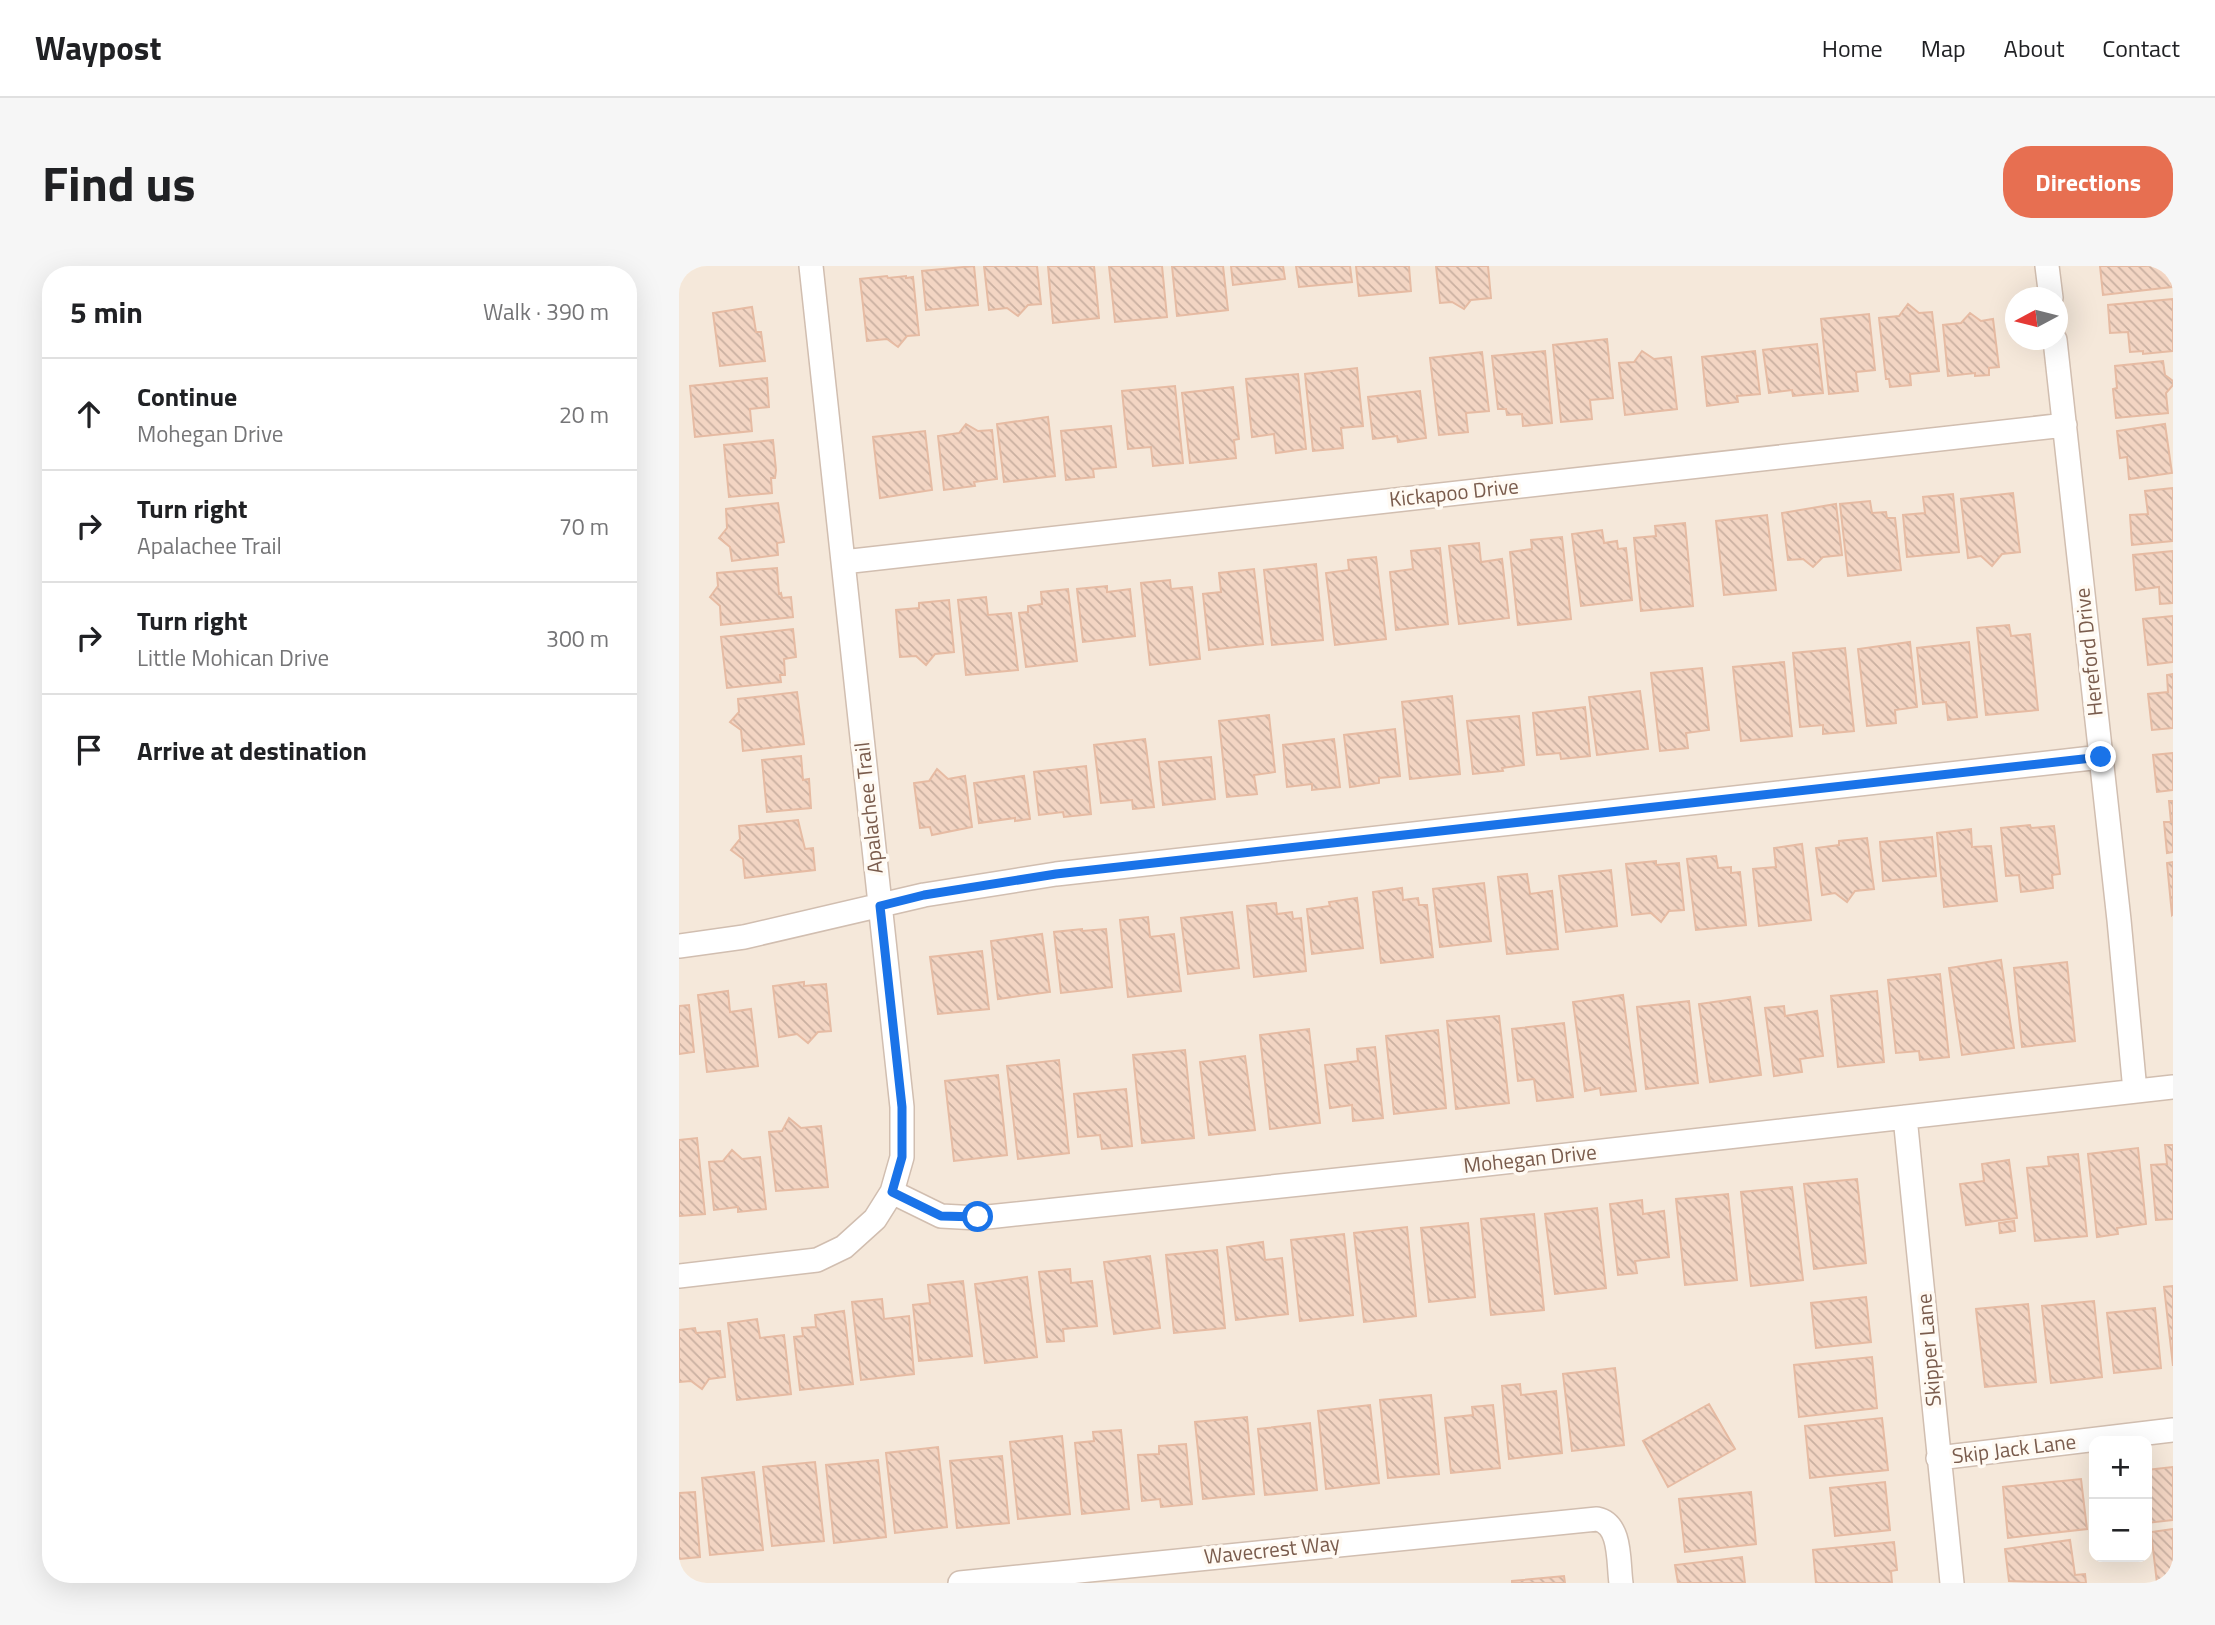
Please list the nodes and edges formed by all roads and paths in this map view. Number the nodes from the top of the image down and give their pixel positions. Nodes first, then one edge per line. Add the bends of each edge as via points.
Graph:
1 (811, 266) edge
2 (2047, 266) edge
3 (2050, 287) edge
4 (2056, 350) edge
5 (2065, 425) junction
6 (843, 562) junction
7 (2101, 757) junction
8 (880, 906) junction
9 (679, 946) edge
10 (2173, 1087) edge
11 (2134, 1091) junction
12 (1905, 1117) junction
13 (892, 1192) junction
14 (679, 1276) edge
15 (2173, 1430) edge
16 (1938, 1458) junction
17 (960, 1583) edge
18 (1621, 1583) edge
19 (1952, 1583) edge

1 - 6 street, Apalachee Trail
2 - 3 street
4 - 5 street, Hereford Drive
5 - 6 street, Kickapoo Drive
5 - 7 street, Hereford Drive
6 - 8 street, Apalachee Trail
7 - 8 street via 1056,874
7 - 11 street, Hereford Drive
8 - 9 street via 744,937
8 - 13 street, Apalachee Trail via 902,1107 902,1157
10 - 11 street, Mohegan Drive
11 - 12 street, Mohegan Drive
12 - 13 street, Mohegan Drive via 978,1217 941,1216
12 - 16 street, Skipper Lane
13 - 14 street, Apalachee Trail via 875,1219 844,1247 817,1260
15 - 16 street, Skip Jack Lane
16 - 19 street, Skipper Lane
17 - 18 street, Wavecrest Way via 1584,1519 1604,1520 1611,1526

